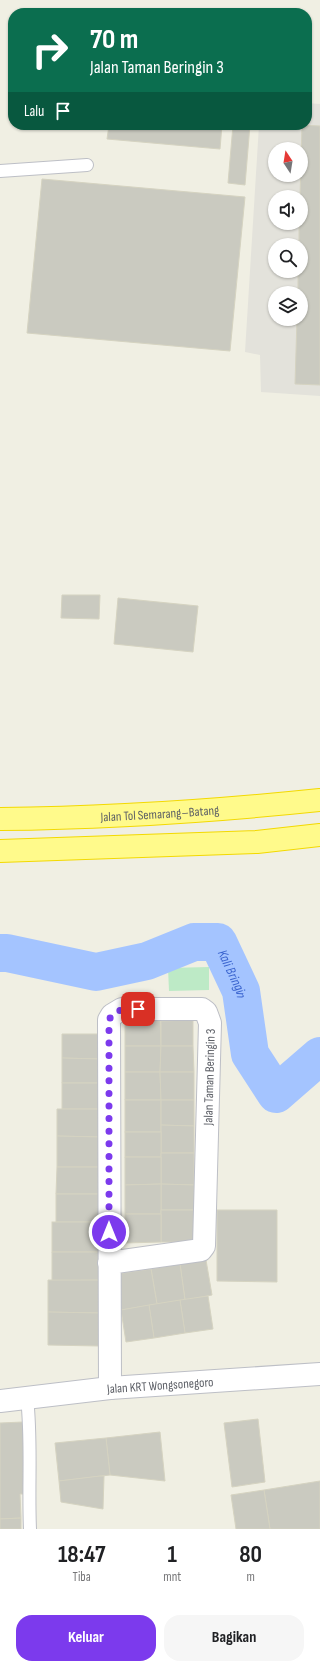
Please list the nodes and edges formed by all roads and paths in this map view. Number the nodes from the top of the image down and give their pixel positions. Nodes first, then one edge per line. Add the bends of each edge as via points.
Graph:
1 (87, 165) dead end
2 (0, 171) edge
3 (320, 800) edge
4 (0, 820) edge
5 (320, 835) edge
6 (0, 851) edge
7 (109, 1263) junction
8 (320, 1374) edge
9 (110, 1388) junction
10 (27, 1398) junction
11 (0, 1401) edge
12 (30, 1529) edge

1 - 2 lane
3 - 4 highway, Jalan Tol Semarang–Batang via 81,819
5 - 6 highway via 257,842
7 - 7 street, Jalan Taman Beringin 3 via 109,1020 122,1009 202,1009 210,1023 204,1246 202,1250
7 - 9 street, Jalan Taman Beringin 3
8 - 9 street, Jalan KRT Wongsonegoro
9 - 10 street, Jalan KRT Wongsonegoro
10 - 11 street, Jalan KRT Wongsonegoro
10 - 12 lane via 30,1421

